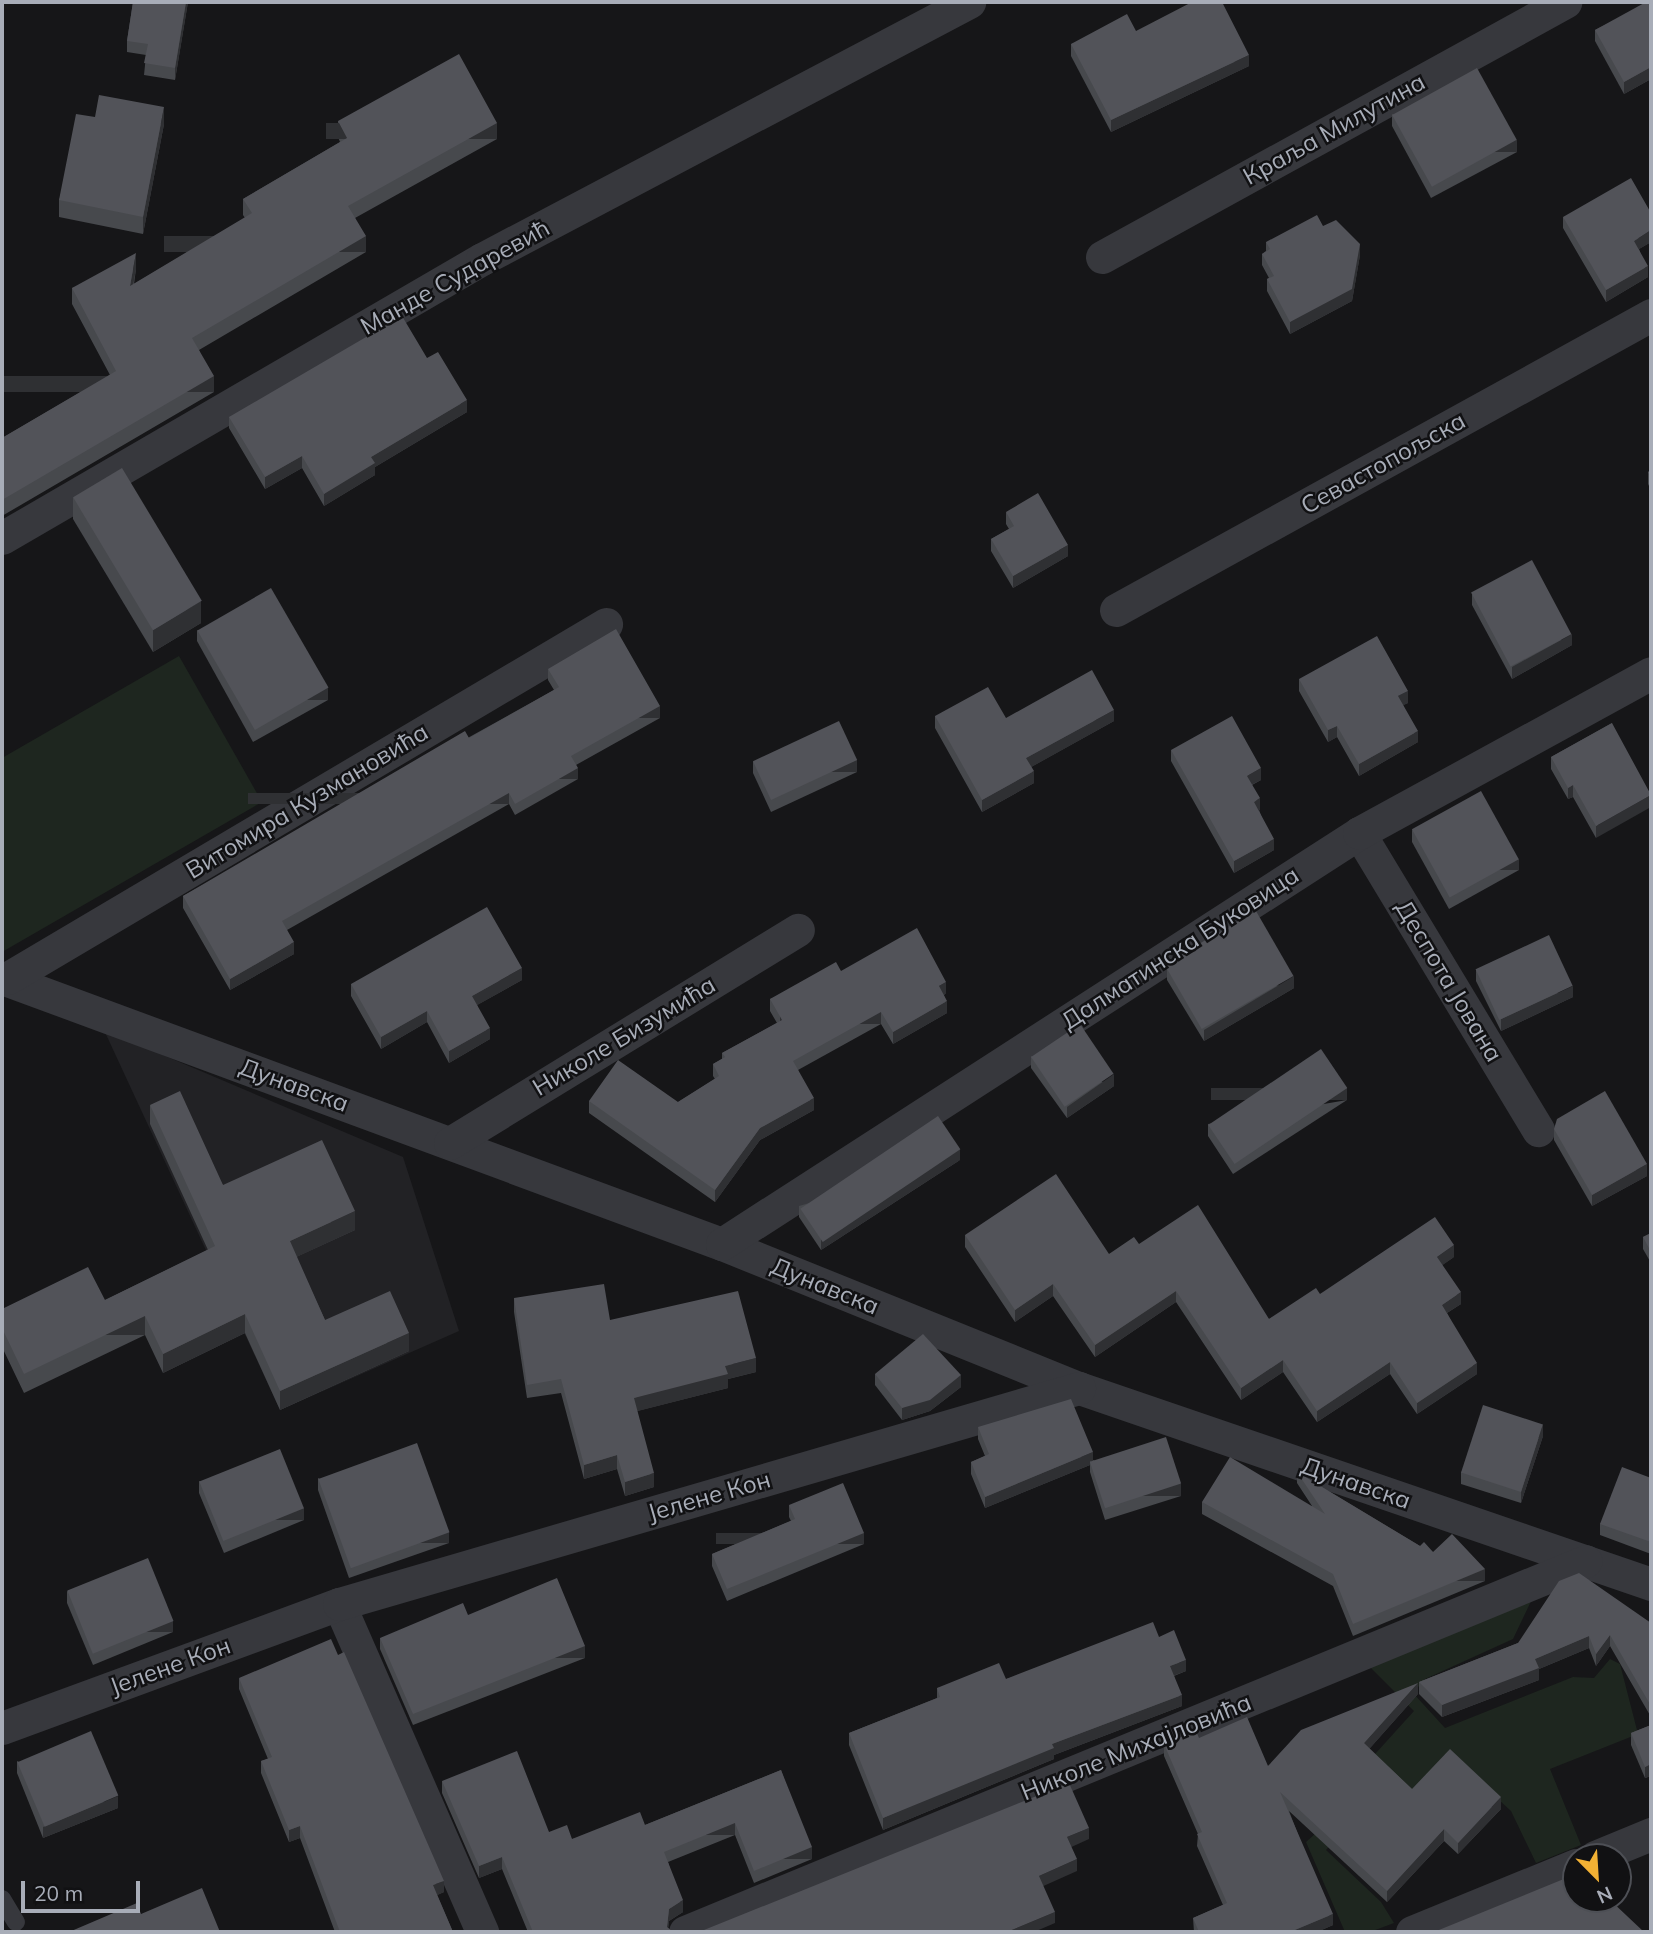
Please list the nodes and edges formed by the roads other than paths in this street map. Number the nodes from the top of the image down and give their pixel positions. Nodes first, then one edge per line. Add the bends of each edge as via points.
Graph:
1 (969, 2) edge
2 (1565, 2) edge
3 (1102, 257) dead end
4 (1651, 316) edge
5 (2, 538) edge
6 (1116, 610) dead end
7 (606, 624) dead end
8 (1651, 673) edge
9 (1359, 833) junction
10 (797, 930) dead end
11 (5, 978) edge
12 (1538, 1130) dead end
13 (450, 1143) junction
14 (722, 1244) junction
15 (1079, 1388) junction
16 (1586, 1561) junction
17 (1651, 1584) edge
18 (339, 1604) junction
19 (2, 1728) edge
20 (1651, 1834) edge
21 (1629, 1843) edge
22 (1562, 1871) edge
23 (2, 1899) edge
24 (16, 1922) dead end
25 (482, 1932) edge
26 (685, 1932) edge
27 (1412, 1932) edge

1 - 5 street, Манде Сударевић via 482,259
2 - 3 street, Краља Милутина
4 - 6 street, Севастопољска
7 - 11 street, Витомира Кузмановића
8 - 9 street, Далматинска Буковица
9 - 12 street, Деспота Јована
9 - 14 street, Далматинска Буковица
10 - 13 street, Николе Бизумића
11 - 13 street, Дунавска
13 - 14 street, Дунавска
14 - 15 street, Дунавска
15 - 16 street, Дунавска
15 - 18 street, Јелене Кон
16 - 17 street, Дунавска
16 - 26 street, Николе Михајловића
18 - 19 street, Јелене Кон
18 - 25 street
20 - 21 street
22 - 27 street
23 - 24 lane

